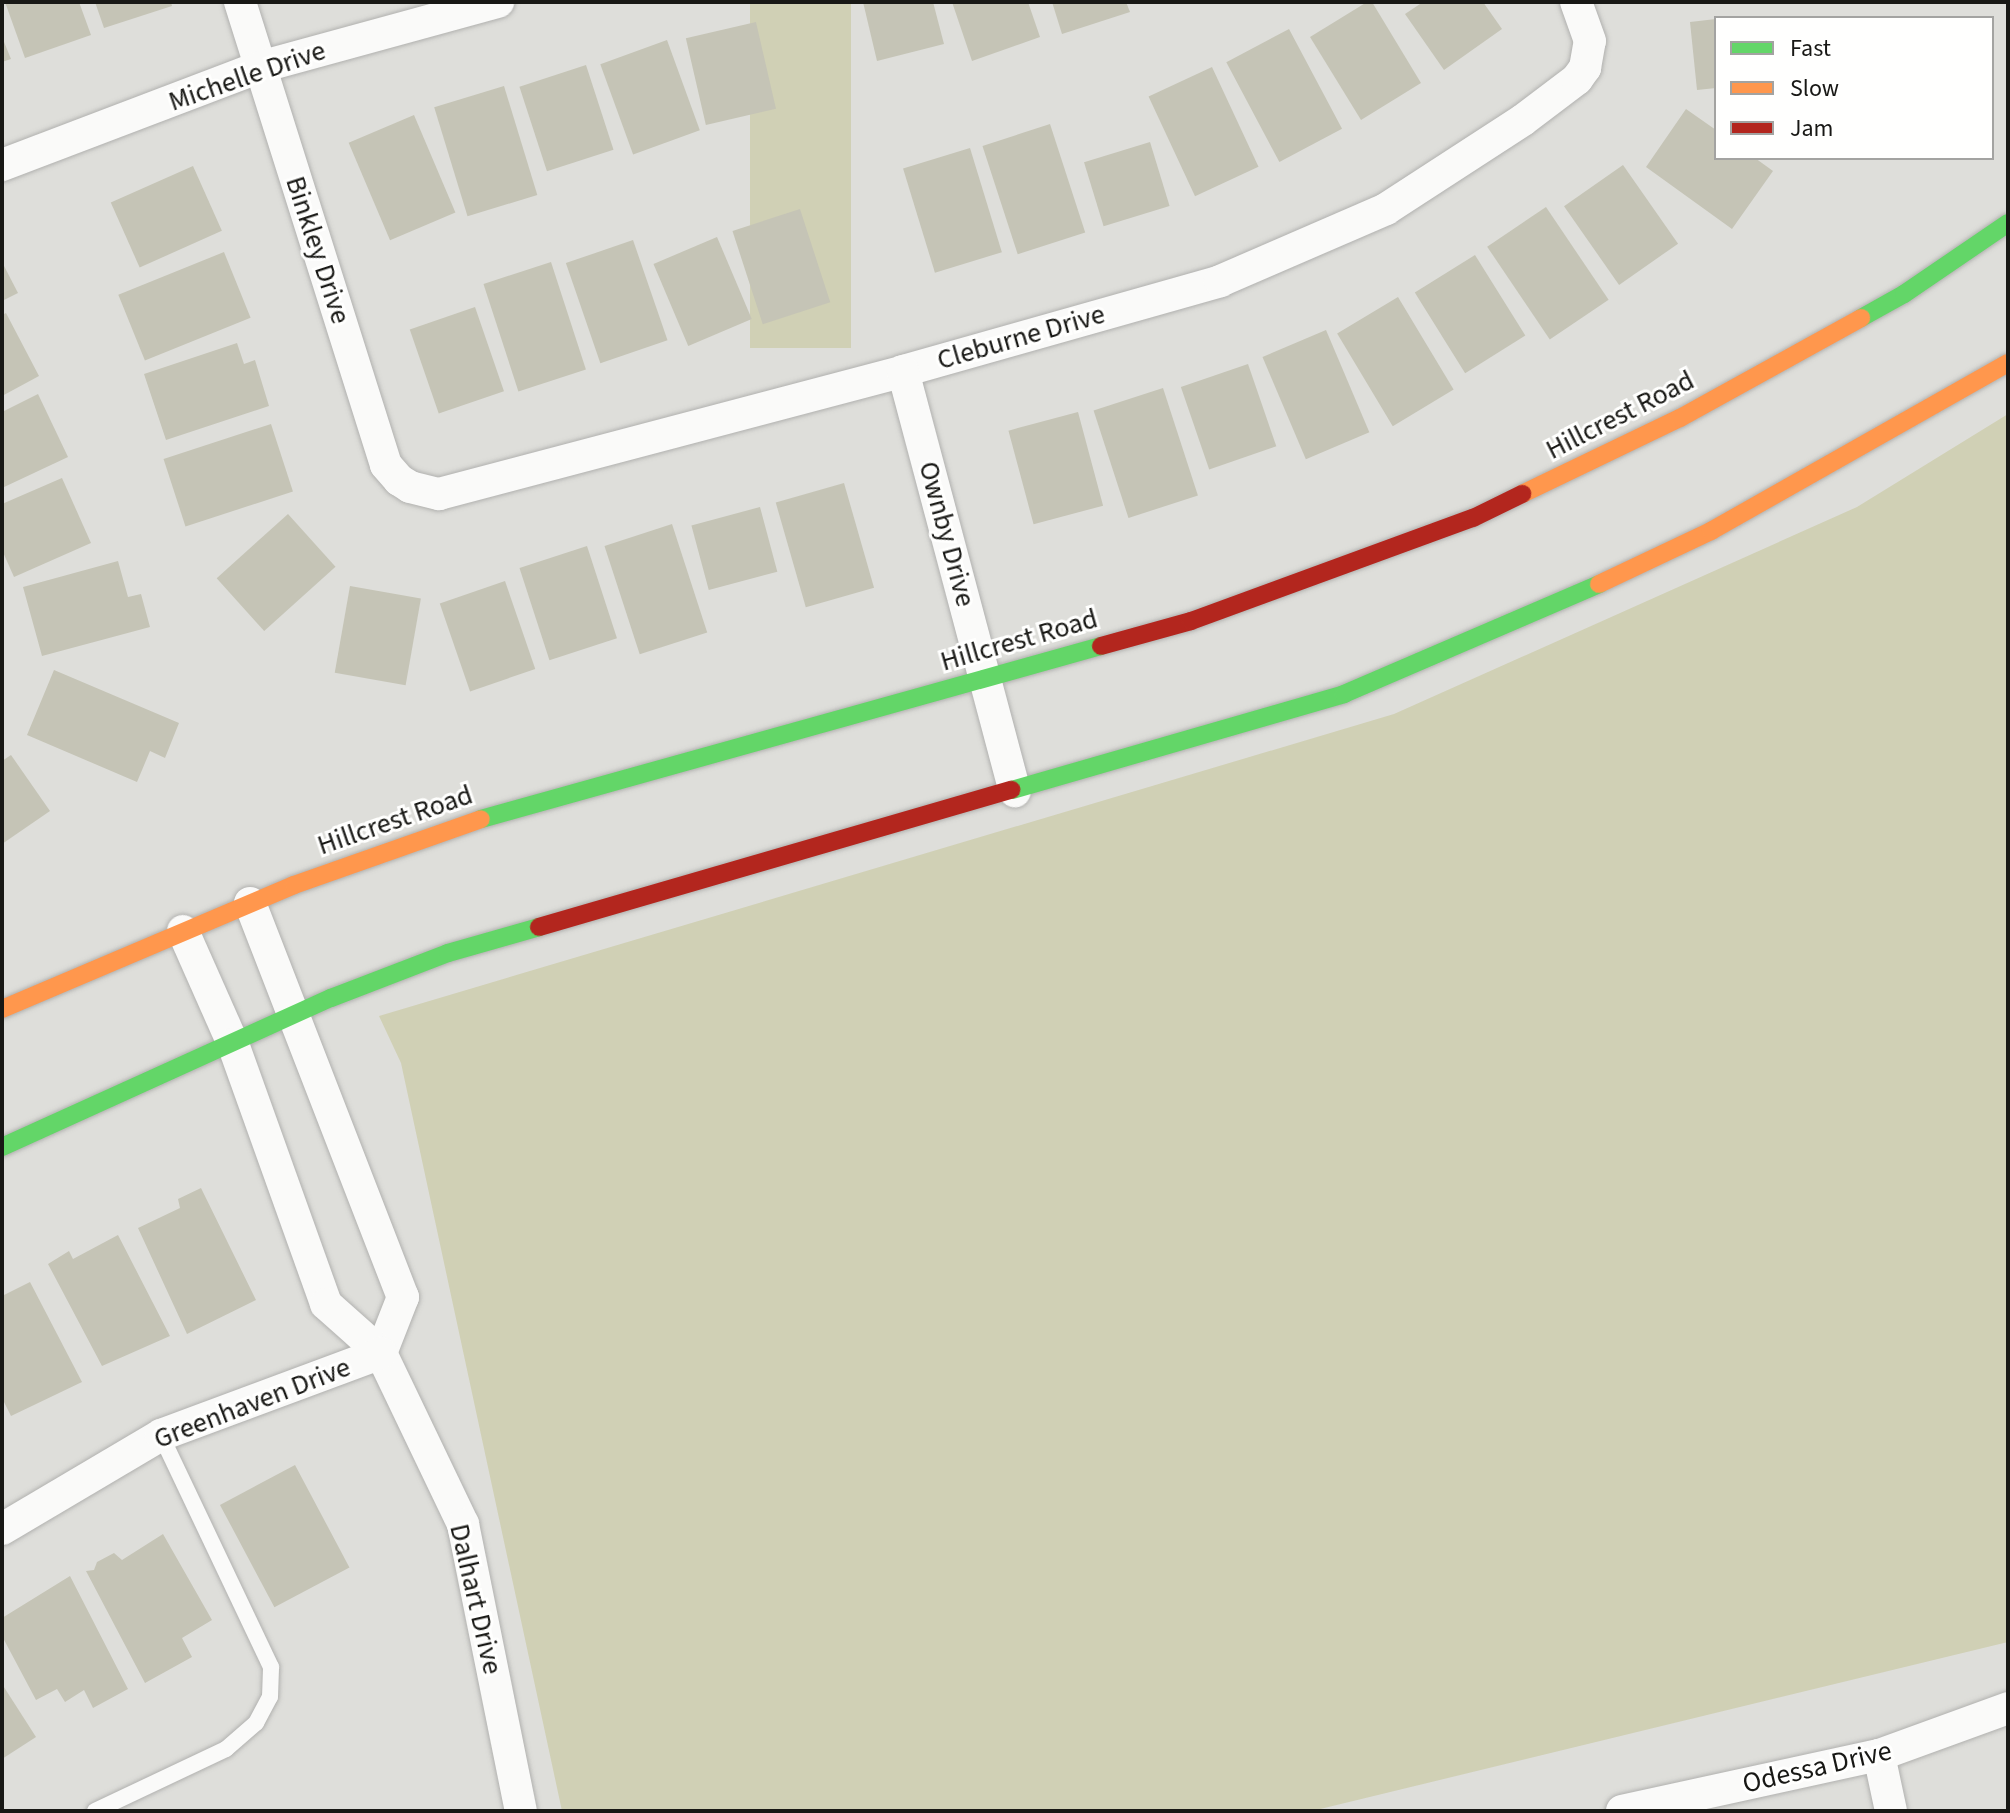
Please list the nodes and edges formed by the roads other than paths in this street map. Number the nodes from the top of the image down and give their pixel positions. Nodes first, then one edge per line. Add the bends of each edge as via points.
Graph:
1 (240, 2) edge
2 (498, 2) edge
3 (1576, 2) edge
4 (260, 67) junction
5 (2, 165) edge
6 (2008, 223) edge
7 (2008, 363) edge
8 (903, 371) junction
9 (410, 487) joint
10 (986, 678) junction
11 (1015, 791) junction
12 (250, 903) junction
13 (183, 931) junction
14 (2, 1009) edge
15 (295, 1014) junction
16 (233, 1044) junction
17 (2, 1147) edge
18 (381, 1353) junction
19 (161, 1435) junction
20 (2, 1529) edge
21 (2008, 1708) edge
22 (1879, 1755) junction
23 (1630, 1810) edge
24 (95, 1811) edge
25 (521, 1811) edge
26 (1891, 1811) edge

1 - 4 street, Binkley Drive
2 - 4 street, Michelle Drive
3 - 8 street, Cleburne Drive via 1589,29 1585,68 1569,87 1386,209 1220,281
4 - 5 street, Michelle Drive
4 - 9 street, Binkley Drive via 386,465
6 - 10 main road, Hillcrest Road via 1904,294 1680,418 1473,518 1191,621
7 - 11 main road via 1711,531 1528,617 1344,694
8 - 9 street, Cleburne Drive via 458,491 427,494
8 - 10 street, Ownby Drive
10 - 11 street, Ownby Drive
10 - 12 main road, Hillcrest Road via 514,808
11 - 15 main road via 448,953
12 - 13 main road, Hillcrest Road
12 - 15 street
13 - 14 main road, Hillcrest Road
13 - 16 street, Dalhart Drive
15 - 16 main road
15 - 18 street via 403,1297
16 - 17 main road
16 - 18 street, Dalhart Drive via 326,1304
18 - 19 street, Greenhaven Drive
18 - 25 street, Dalhart Drive via 463,1524
19 - 20 street, Greenhaven Drive
19 - 24 lane via 271,1667 270,1697 256,1723 226,1749
21 - 22 street, Odessa Drive
22 - 23 street, Odessa Drive
22 - 26 street

